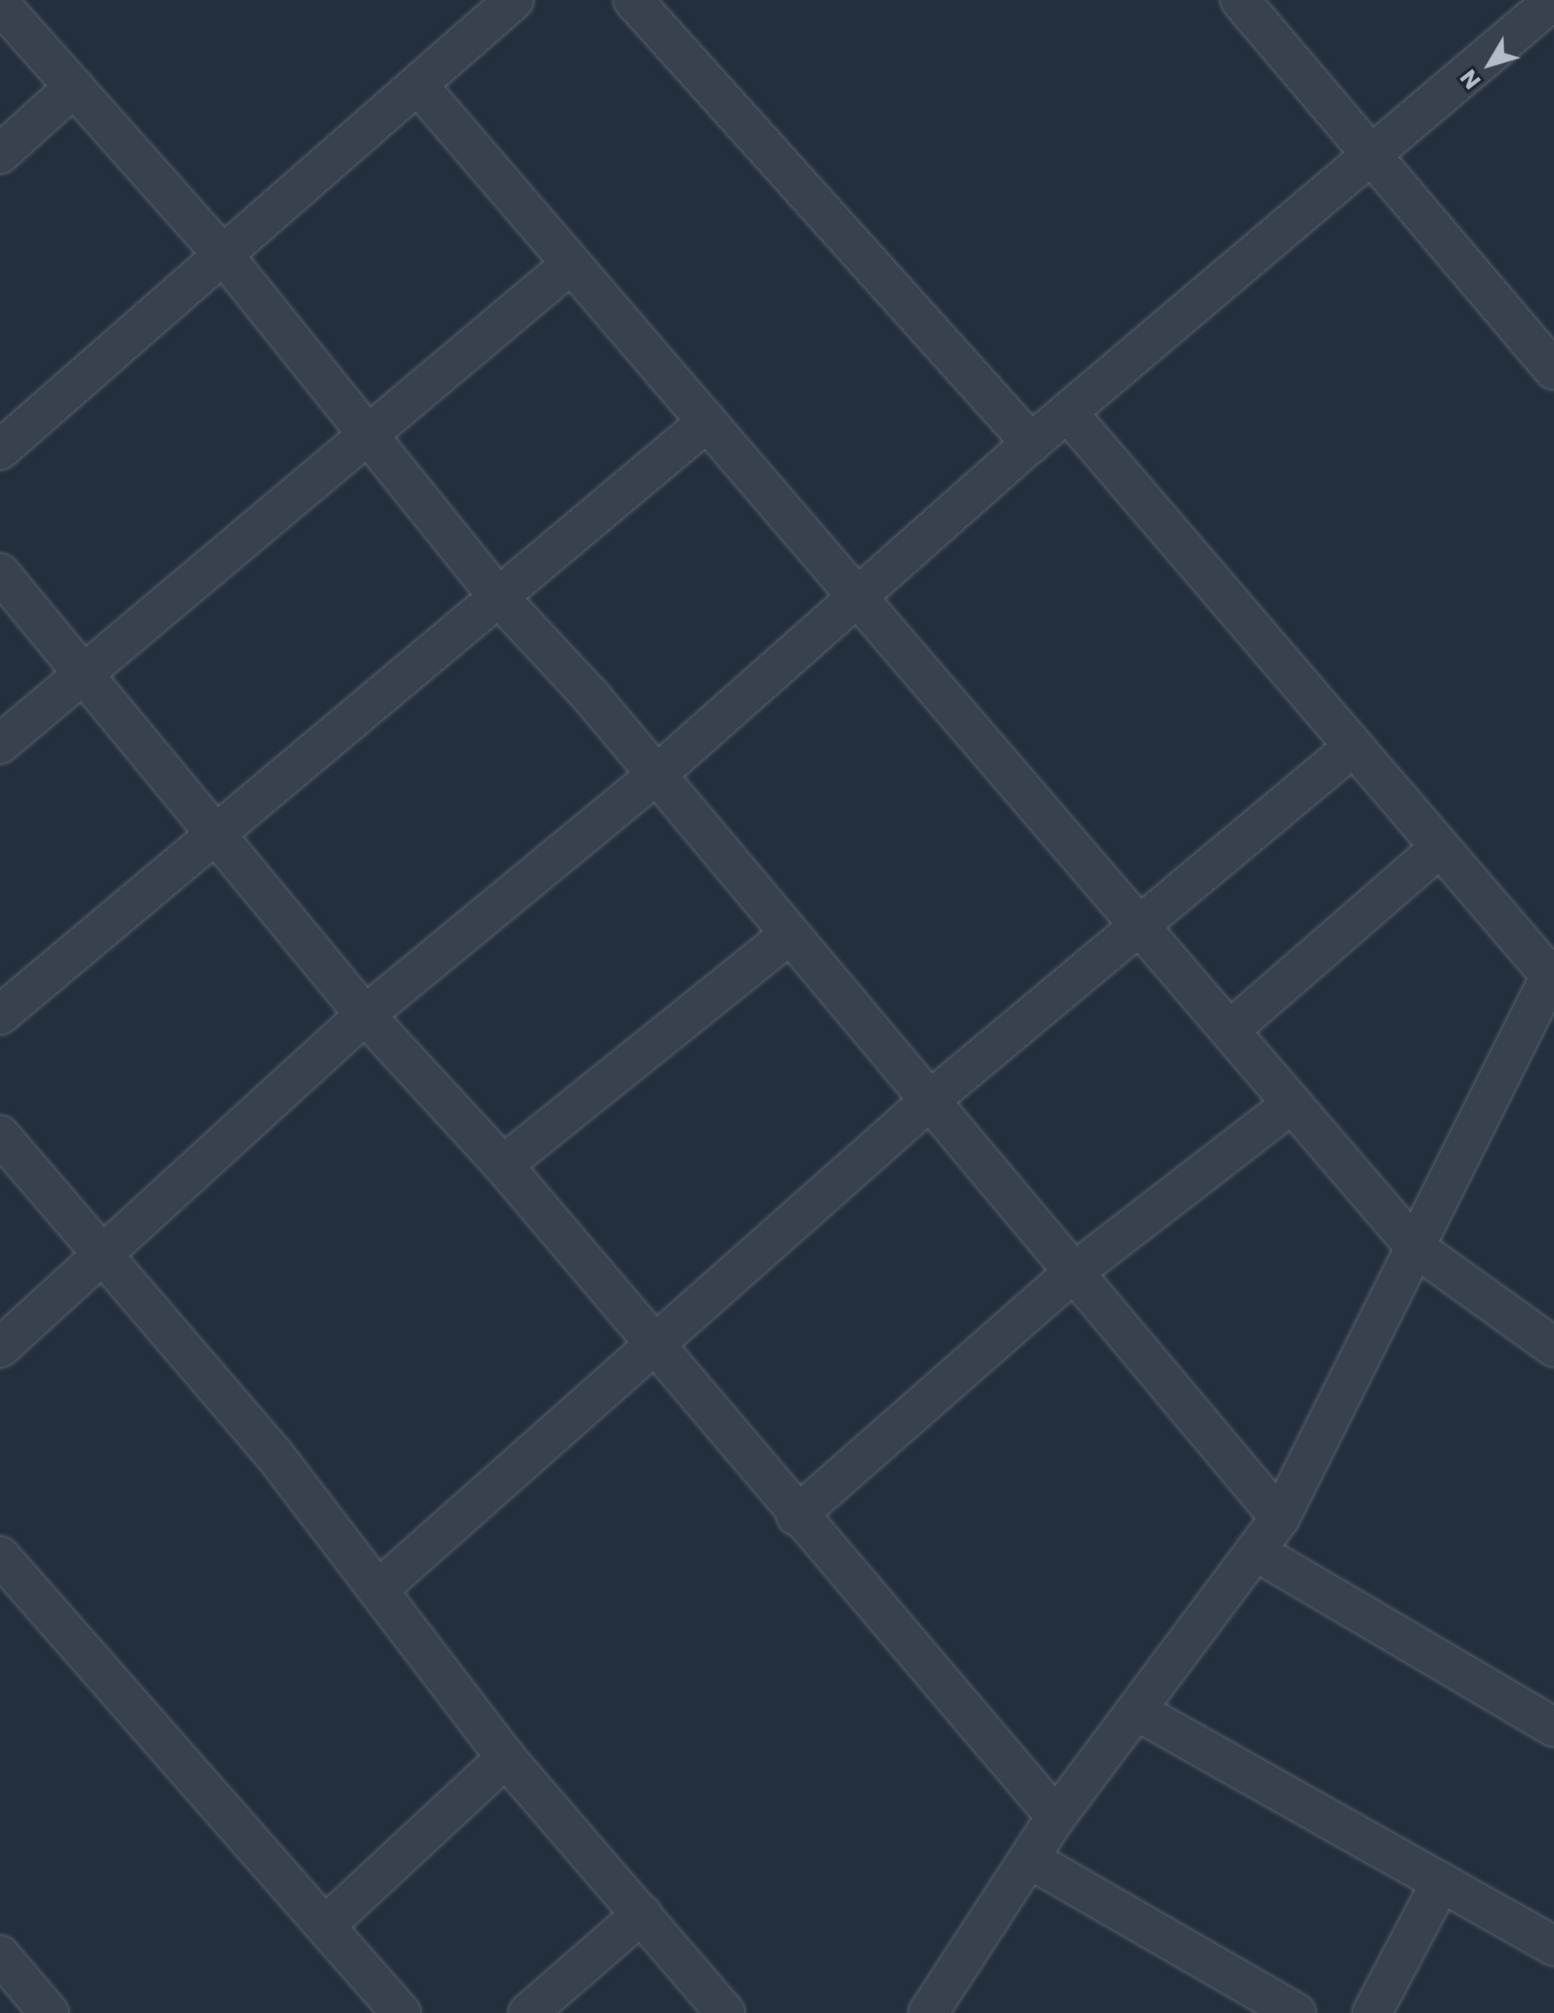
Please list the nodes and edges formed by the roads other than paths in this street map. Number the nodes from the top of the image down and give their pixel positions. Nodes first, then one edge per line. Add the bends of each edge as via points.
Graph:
1 (514, 0) edge
2 (633, 0) edge
3 (1240, 0) edge
4 (1554, 0) edge
5 (0, 4) edge
6 (418, 85) junction
7 (74, 87) junction
8 (0, 154) edge
9 (1373, 157) junction
10 (225, 257) junction
11 (571, 264) junction
12 (1554, 370) edge
13 (1068, 413) junction
14 (707, 422) junction
15 (368, 437) junction
16 (1031, 443) junction
17 (0, 450) edge
18 (0, 573) edge
19 (495, 593) junction
20 (858, 597) junction
21 (84, 672) junction
22 (0, 744) edge
23 (1351, 749) junction
24 (655, 776) junction
25 (213, 829) junction
26 (1438, 849) junction
27 (1138, 924) junction
28 (788, 936) junction
29 (1552, 975) edge
30 (0, 1015) edge
31 (365, 1015) junction
32 (1230, 1030) junction
33 (928, 1102) junction
34 (1292, 1104) junction
35 (0, 1135) edge
36 (503, 1165) junction
37 (1416, 1248) junction
38 (103, 1257) junction
39 (1073, 1273) junction
40 (650, 1346) junction
41 (1554, 1347) edge
42 (0, 1348) edge
43 (796, 1516) junction
44 (1280, 1518) junction
45 (1255, 1551) junction
46 (0, 1556) edge
47 (381, 1587) junction
48 (1137, 1711) junction
49 (1554, 1727) edge
50 (506, 1758) junction
51 (1056, 1817) junction
52 (1033, 1861) junction
53 (1441, 1882) junction
54 (642, 1914) junction
55 (326, 1925) junction
56 (1554, 1946) edge
57 (0, 1955) edge
58 (49, 2013) edge
59 (401, 2013) edge
60 (528, 2013) edge
61 (725, 2013) edge
62 (928, 2013) edge
63 (1296, 2013) edge
64 (1372, 2013) edge

1 - 6 street
2 - 16 street
3 - 9 street
4 - 9 street
5 - 7 street
6 - 10 street
6 - 11 street
7 - 8 street
7 - 10 street
9 - 12 street
9 - 13 street
10 - 15 street
10 - 17 street
11 - 14 street
11 - 15 street
13 - 16 street
13 - 23 street via 1140,489
14 - 19 street
14 - 20 street
15 - 19 street
15 - 21 street
16 - 20 street
18 - 21 street
19 - 24 street
19 - 25 street
20 - 24 street
20 - 27 street
21 - 22 street
21 - 25 street
23 - 26 street
23 - 27 street
24 - 28 street
24 - 31 street
25 - 30 street
25 - 31 street
26 - 29 street
26 - 32 street
27 - 32 street
27 - 33 street
28 - 33 street
28 - 36 street
29 - 37 street
31 - 36 street
31 - 38 street
32 - 34 street
33 - 39 street
33 - 40 street
34 - 37 street
34 - 39 street
35 - 38 street
36 - 40 street
37 - 41 street
37 - 44 street
38 - 42 street
38 - 47 street
39 - 43 street
39 - 44 street
40 - 43 street
40 - 47 street
43 - 51 street
44 - 45 street
45 - 48 street
45 - 49 street
46 - 55 street
47 - 50 street
48 - 51 street
48 - 53 street
50 - 54 street
50 - 55 street
51 - 52 street
52 - 62 street
52 - 63 street
53 - 56 street
53 - 64 street
54 - 60 street
54 - 61 street
55 - 59 street
57 - 58 street

